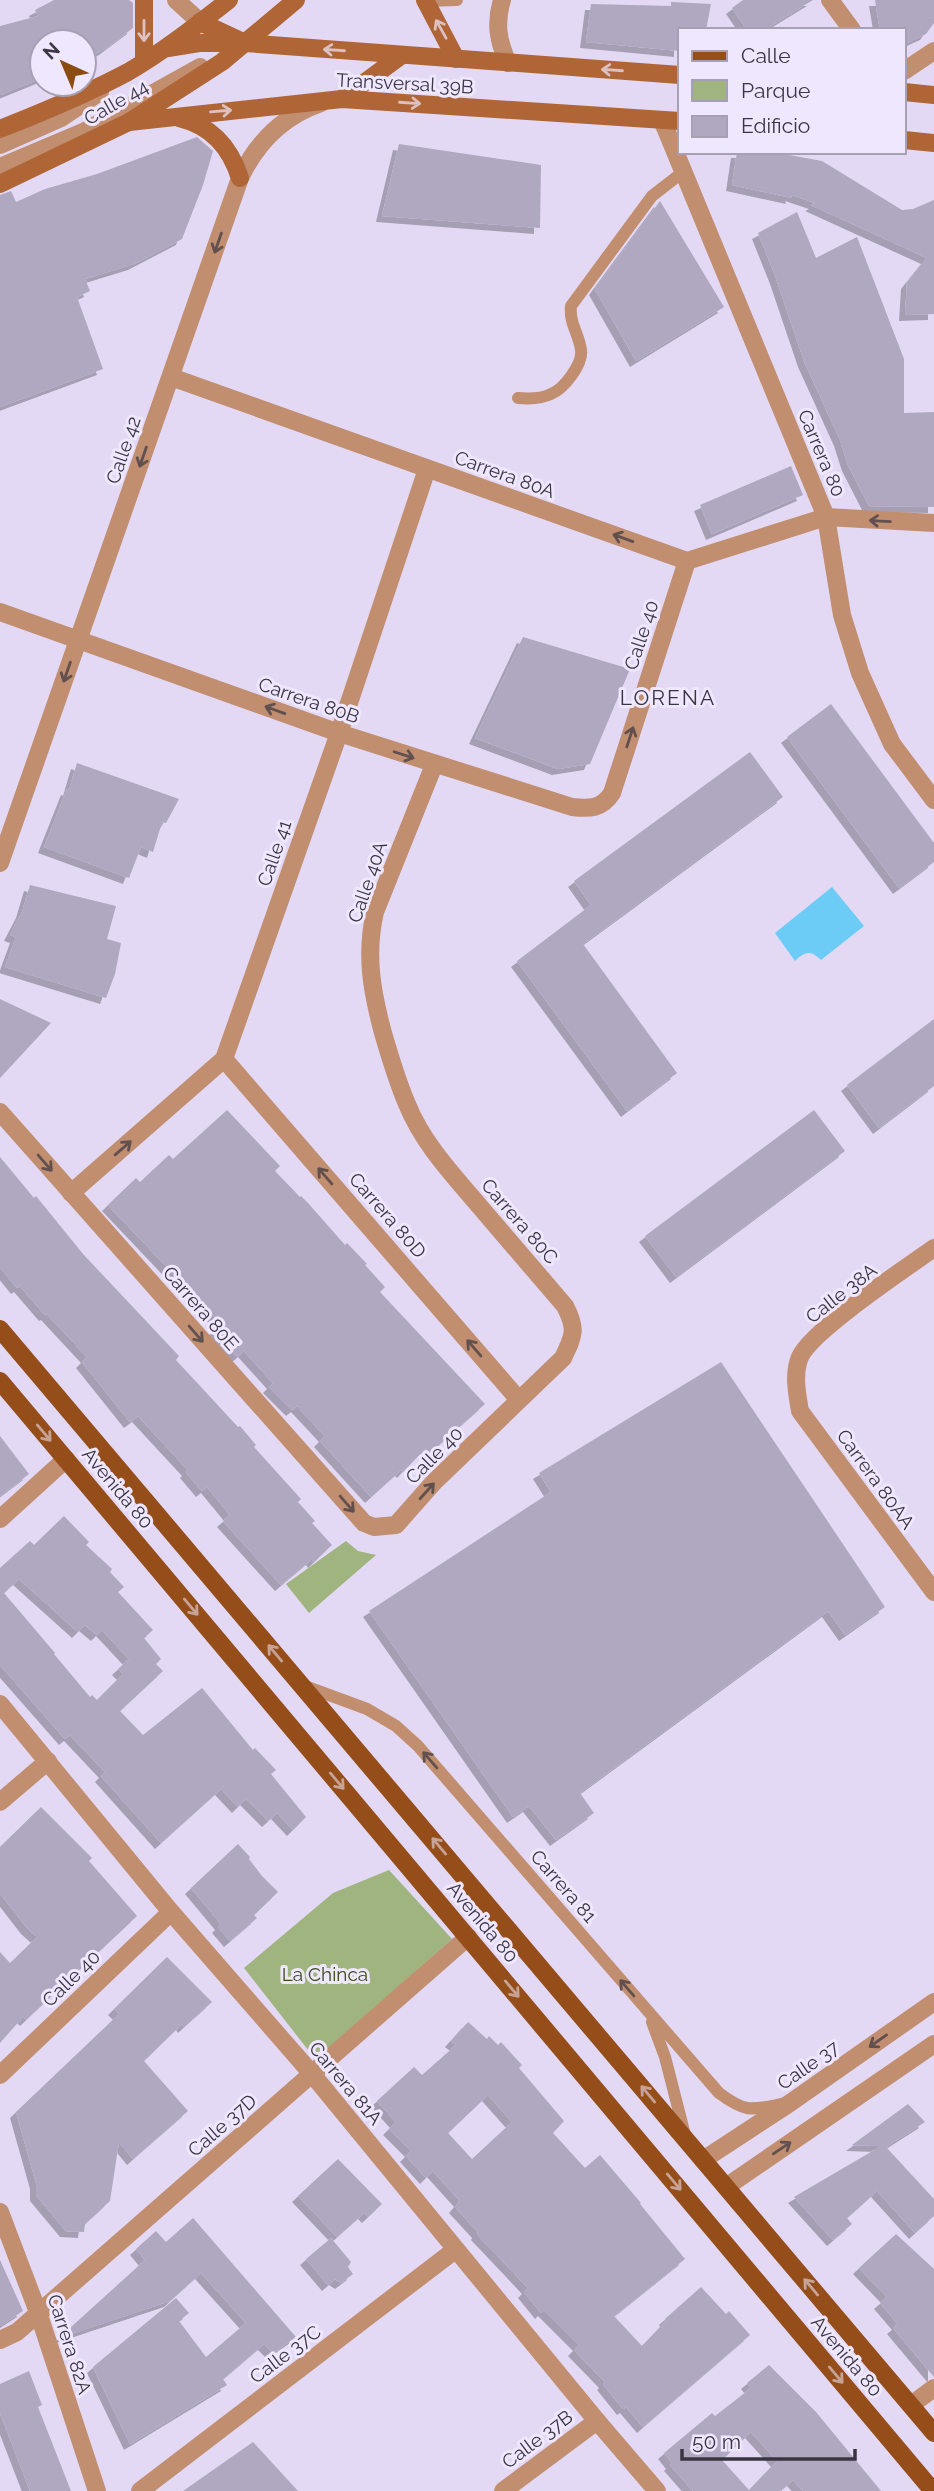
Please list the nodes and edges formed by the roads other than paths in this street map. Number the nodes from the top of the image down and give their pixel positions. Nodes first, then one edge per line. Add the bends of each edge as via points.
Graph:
1 (144, 0) edge
2 (176, 0) edge
3 (229, 0) edge
4 (296, 0) edge
5 (425, 0) edge
6 (457, 0) edge
7 (502, 0) edge
8 (830, 0) edge
9 (200, 22) junction
10 (851, 28) edge
11 (245, 43) junction
12 (164, 48) junction
13 (934, 51) edge
14 (402, 55) junction
15 (456, 59) junction
16 (144, 61) junction
17 (508, 63) junction
18 (906, 70) edge
19 (128, 72) junction
20 (678, 75) edge
21 (906, 92) edge
22 (934, 95) edge
23 (342, 99) junction
24 (169, 116) junction
25 (671, 121) edge
26 (128, 122) junction
27 (0, 129) edge
28 (906, 141) edge
29 (934, 143) edge
30 (0, 145) edge
31 (678, 151) edge
32 (679, 154) edge
33 (0, 167) edge
34 (683, 172) junction
35 (240, 178) junction
36 (0, 184) edge
37 (171, 377) junction
38 (518, 398) dead end
39 (427, 469) junction
40 (826, 517) junction
41 (934, 523) edge
42 (687, 561) junction
43 (0, 612) edge
44 (79, 640) junction
45 (339, 733) junction
46 (434, 765) junction
47 (934, 800) edge
48 (607, 801) joint
49 (0, 863) edge
50 (224, 1059) junction
51 (391, 1059) joint
52 (0, 1112) edge
53 (71, 1193) junction
54 (934, 1248) edge
55 (0, 1329) edge
56 (0, 1381) edge
57 (796, 1385) joint
58 (519, 1399) junction
59 (66, 1459) junction
60 (0, 1519) edge
61 (374, 1527) joint
62 (934, 1592) edge
63 (302, 1685) junction
64 (0, 1704) edge
65 (48, 1761) junction
66 (0, 1802) edge
67 (171, 1912) junction
68 (468, 1937) junction
69 (934, 2002) edge
70 (649, 2014) junction
71 (934, 2044) edge
72 (312, 2074) junction
73 (0, 2075) edge
74 (790, 2103) junction
75 (686, 2139) junction
76 (703, 2160) junction
77 (726, 2187) junction
78 (0, 2212) edge
79 (455, 2250) junction
80 (38, 2312) junction
81 (0, 2340) edge
82 (934, 2388) edge
83 (911, 2405) junction
84 (597, 2421) junction
85 (934, 2433) edge
86 (97, 2491) edge
87 (140, 2491) edge
88 (503, 2491) edge
89 (657, 2491) edge
90 (933, 2491) edge

1 -> 16 main road
2 - 9 street
3 - 9 main road, Calle 44
4 - 11 main road, Calle 44
5 - 6 lane
15 -> 5 main road
7 - 17 street via 497,29
8 - 10 street
9 - 11 main road, Transversal 39B
9 - 12 main road, Calle 44
11 - 12 main road
14 -> 11 main road, Transversal 39B
11 - 26 main road, Calle 44
11 - 33 street, Calle 44 via 83,132
12 - 16 main road, Calle 44
13 - 18 street
14 - 15 main road, Transversal 39B
14 - 23 main road
15 - 17 main road, Transversal 39B
16 - 19 main road, Calle 44
20 -> 17 main road, Transversal 39B
19 - 27 main road, Calle 44
19 - 30 street, Calle 44 via 61,118
21 - 22 main road
24 -> 23 main road, Transversal 39B
23 -> 25 main road, Transversal 39B
23 - 35 street, Calle 42 via 310,107 281,124 257,148
24 - 26 main road, Transversal 39B
24 - 35 main road via 193,122 215,135 231,154
25 - 31 street, Carrera 80
26 - 36 main road, Calle 44
28 - 29 main road
32 - 34 street, Carrera 80
34 - 38 lane via 652,196 571,306 570,317 582,351 577,369 553,394
34 - 40 street, Carrera 80
35 -> 37 street, Calle 42
37 - 39 street, Carrera 80A
37 -> 44 street, Calle 42
42 -> 39 street, Carrera 80A
39 - 45 street, Calle 41
41 -> 40 street
40 - 42 street
40 - 47 street, Carrera 80 via 842,615 860,673 892,744
48 -> 42 street, Calle 40
43 - 44 street, Carrera 80B
45 -> 44 street, Carrera 80B
44 -> 49 street, Calle 42
45 -> 46 street, Carrera 80B
45 - 50 street, Calle 41
46 - 48 street, Carrera 80B via 572,807 588,809
46 - 51 street, Calle 40A via 370,935 373,997
53 -> 50 street, Calle 41
58 -> 50 street, Carrera 80D
51 - 58 street, Carrera 80C via 407,1105 432,1147 565,1306 574,1323 563,1358
52 -> 53 street, Carrera 80E
53 -> 61 street, Carrera 80E via 363,1523
54 - 57 street, Calle 38A via 823,1330 800,1357
63 -> 55 main road, Avenida 80
56 -> 59 main road, Avenida 80
57 - 62 street, Carrera 80AA via 800,1410
61 -> 58 street, Calle 40 via 396,1525
59 - 60 street
59 -> 68 main road, Avenida 80
70 -> 63 lane, Carrera 81 via 418,1746 367,1709
75 -> 63 main road, Avenida 80
64 - 65 street, Carrera 81A
65 - 66 street
65 - 67 street, Carrera 81A
67 - 72 street, Carrera 81A
67 - 73 street, Calle 40
68 - 72 street, Calle 37D
68 -> 90 main road, Avenida 80
69 -> 74 street, Calle 37
70 - 74 lane, Carrera 81 via 736,2106 752,2110
70 - 75 lane
77 -> 71 street
72 - 79 street, Carrera 81A
72 - 80 street, Calle 37D
74 - 76 street, Calle 37
75 - 76 main road, Avenida 80
76 - 77 main road, Avenida 80
83 -> 77 main road, Avenida 80
78 - 80 street, Carrera 82A
79 - 84 street, Carrera 81A
79 - 87 street, Calle 37C
80 - 81 street, Calle 37D
80 - 86 street, Carrera 82A
82 - 83 street
83 - 85 main road, Avenida 80
84 - 88 street, Calle 37B
84 - 89 street, Carrera 81A

